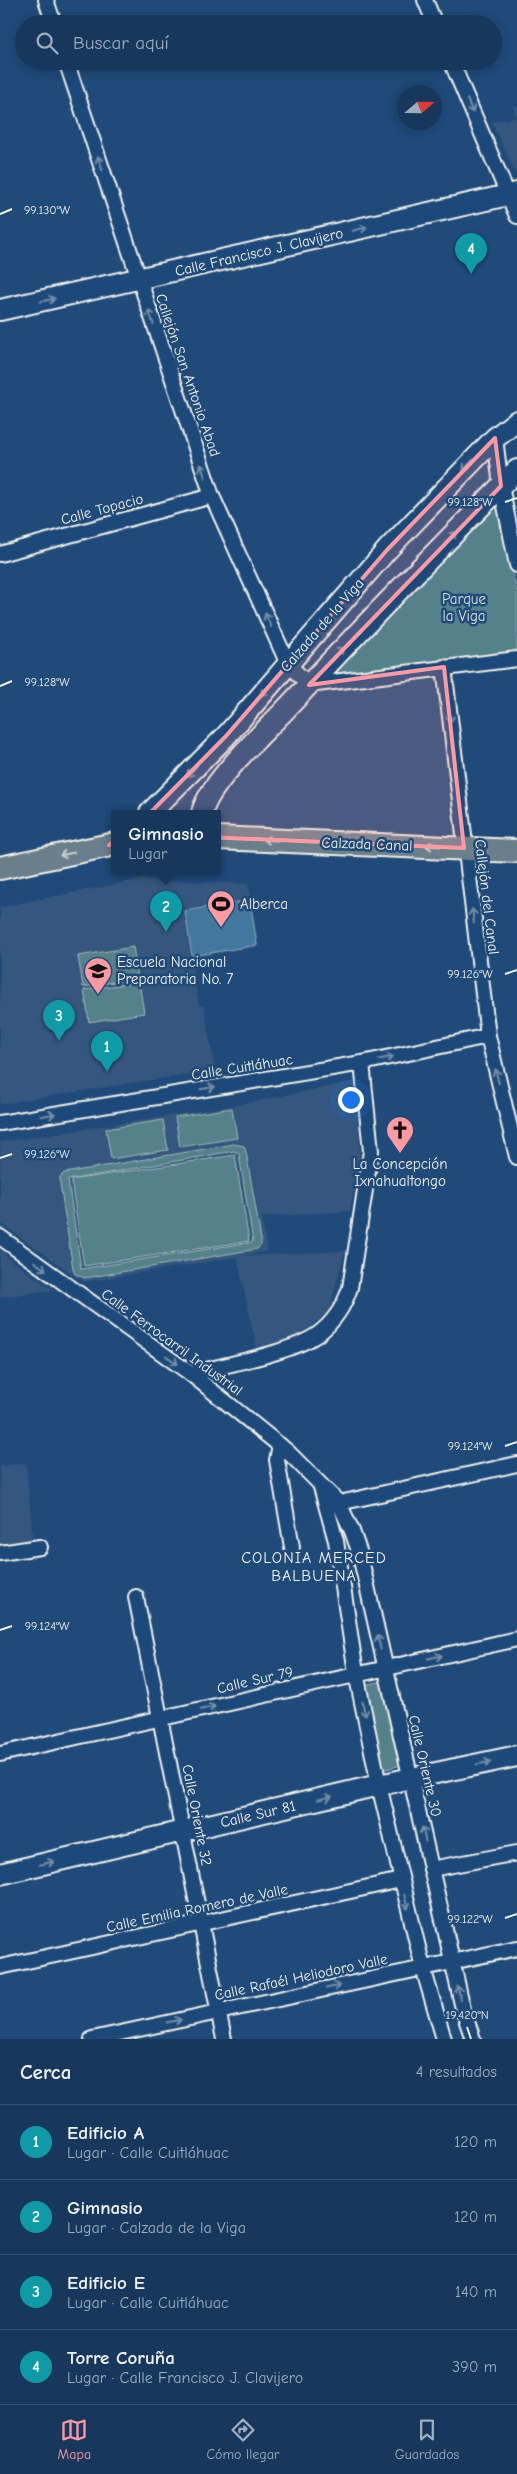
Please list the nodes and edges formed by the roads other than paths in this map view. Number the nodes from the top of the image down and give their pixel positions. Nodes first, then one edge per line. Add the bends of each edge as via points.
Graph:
1 (46, 0) edge
2 (425, 0) edge
3 (51, 15) edge
4 (431, 15) edge
5 (69, 70) edge
6 (455, 70) edge
7 (513, 194) edge
8 (517, 216) edge
9 (138, 280) junction
10 (0, 310) edge
11 (517, 421) edge
12 (495, 438) junction
13 (517, 470) edge
14 (501, 486) junction
15 (212, 496) junction
16 (0, 554) edge
17 (517, 565) edge
18 (517, 659) edge
19 (288, 664) junction
20 (444, 666) junction
21 (309, 684) junction
22 (153, 810) edge
23 (203, 810) edge
24 (221, 838) edge
25 (111, 843) edge
26 (464, 848) junction
27 (517, 852) edge
28 (0, 868) edge
29 (488, 1036) junction
30 (362, 1063) junction
31 (0, 1123) edge
32 (517, 1157) edge
33 (0, 1237) edge
34 (190, 1374) junction
35 (280, 1445) junction
36 (517, 1464) edge
37 (333, 1504) junction
38 (40, 1546) dead end
39 (292, 1547) dead end
40 (0, 1553) edge
41 (136, 1597) dead end
42 (517, 1639) edge
43 (385, 1667) junction
44 (356, 1673) junction
45 (161, 1719) junction
46 (0, 1754) edge
47 (517, 1756) edge
48 (412, 1778) junction
49 (379, 1785) junction
50 (183, 1831) junction
51 (517, 1853) edge
52 (431, 1869) junction
53 (0, 1874) edge
54 (401, 1880) junction
55 (202, 1923) junction
56 (517, 1948) edge
57 (452, 1962) junction
58 (0, 1967) edge
59 (423, 1968) junction
60 (219, 2011) junction
61 (92, 2039) edge
62 (224, 2039) edge
63 (444, 2039) edge
64 (473, 2039) edge

1 - 3 street
2 - 4 street
9 -> 5 street, Callejón San Antonio Abad
6 -> 7 street
7 - 8 street
9 -> 7 street, Calle Francisco J. Clavijero
10 -> 9 street, Calle Francisco J. Clavijero
15 -> 9 street, Callejón San Antonio Abad
11 - 12 street, Calzada de la Viga
12 - 14 street
12 -> 19 street, Calzada de la Viga via 387,550
13 - 14 street, Calzada de la Viga
14 - 17 street
21 -> 14 street, Calzada de la Viga
15 - 16 street, Calle Topacio
19 -> 15 street, Callejón San Antonio Abad
18 - 20 street, Calzada de la Viga
19 - 21 street, Callejón San Antonio Abad
19 -> 22 street, Calzada de la Viga via 226,736
20 - 21 street, Calzada de la Viga
20 -> 26 street, Callejón del Canal
21 - 23 street, Calzada de la Viga via 245,752 205,800
26 -> 24 main road, Calzada Canal
25 -> 28 main road
26 - 27 main road, Calzada Canal
29 -> 26 street, Callejón del Canal
30 -> 29 street, Calle Cuitláhuac
32 -> 29 street, Callejón del Canal
31 -> 30 street, Calle Cuitláhuac
30 - 34 street via 371,1151 350,1288 344,1307 317,1335 299,1344
33 -> 34 street, Calle Ferrocarril Industrial
34 - 35 street, Calle Ferrocarril Industrial
35 - 37 street, Calle Ferrocarril Industrial via 319,1480
35 - 39 street via 277,1460
36 - 37 street
43 -> 37 street, Calle Oriente 30 via 359,1551 352,1531
37 - 44 street
38 - 40 street
41 - 45 street, Calle Oriente 32
43 -> 42 street, Calle Sur 79
43 - 44 street, Calle Sur 79
43 - 48 street, Calle Oriente 30
45 -> 44 street, Calle Sur 79
44 -> 49 street
45 - 46 street, Calle Sur 79
45 - 50 street, Calle Oriente 32
48 -> 47 street, Calle Sur 81
48 - 49 street, Calle Sur 81
52 -> 48 street, Calle Oriente 30
50 -> 49 street, Calle Sur 81
49 - 54 street
53 -> 50 street, Calle Sur 81
50 - 55 street, Calle Oriente 32
51 - 52 street
52 - 57 street, Calle Oriente 30
54 - 55 street, Calle Emilia Romero de Valle
54 -> 59 street
55 - 58 street, Calle Emilia Romero de Valle
55 - 60 street, Calle Oriente 32
56 - 57 street, Calle Rafaél Heliodoro Valle
57 - 59 street, Calle Rafaél Heliodoro Valle
64 -> 57 street, Calle Oriente 30
60 -> 59 street, Calle Rafaél Heliodoro Valle
59 - 63 street
61 -> 60 street, Calle Rafaél Heliodoro Valle
60 - 62 street, Calle Oriente 32

